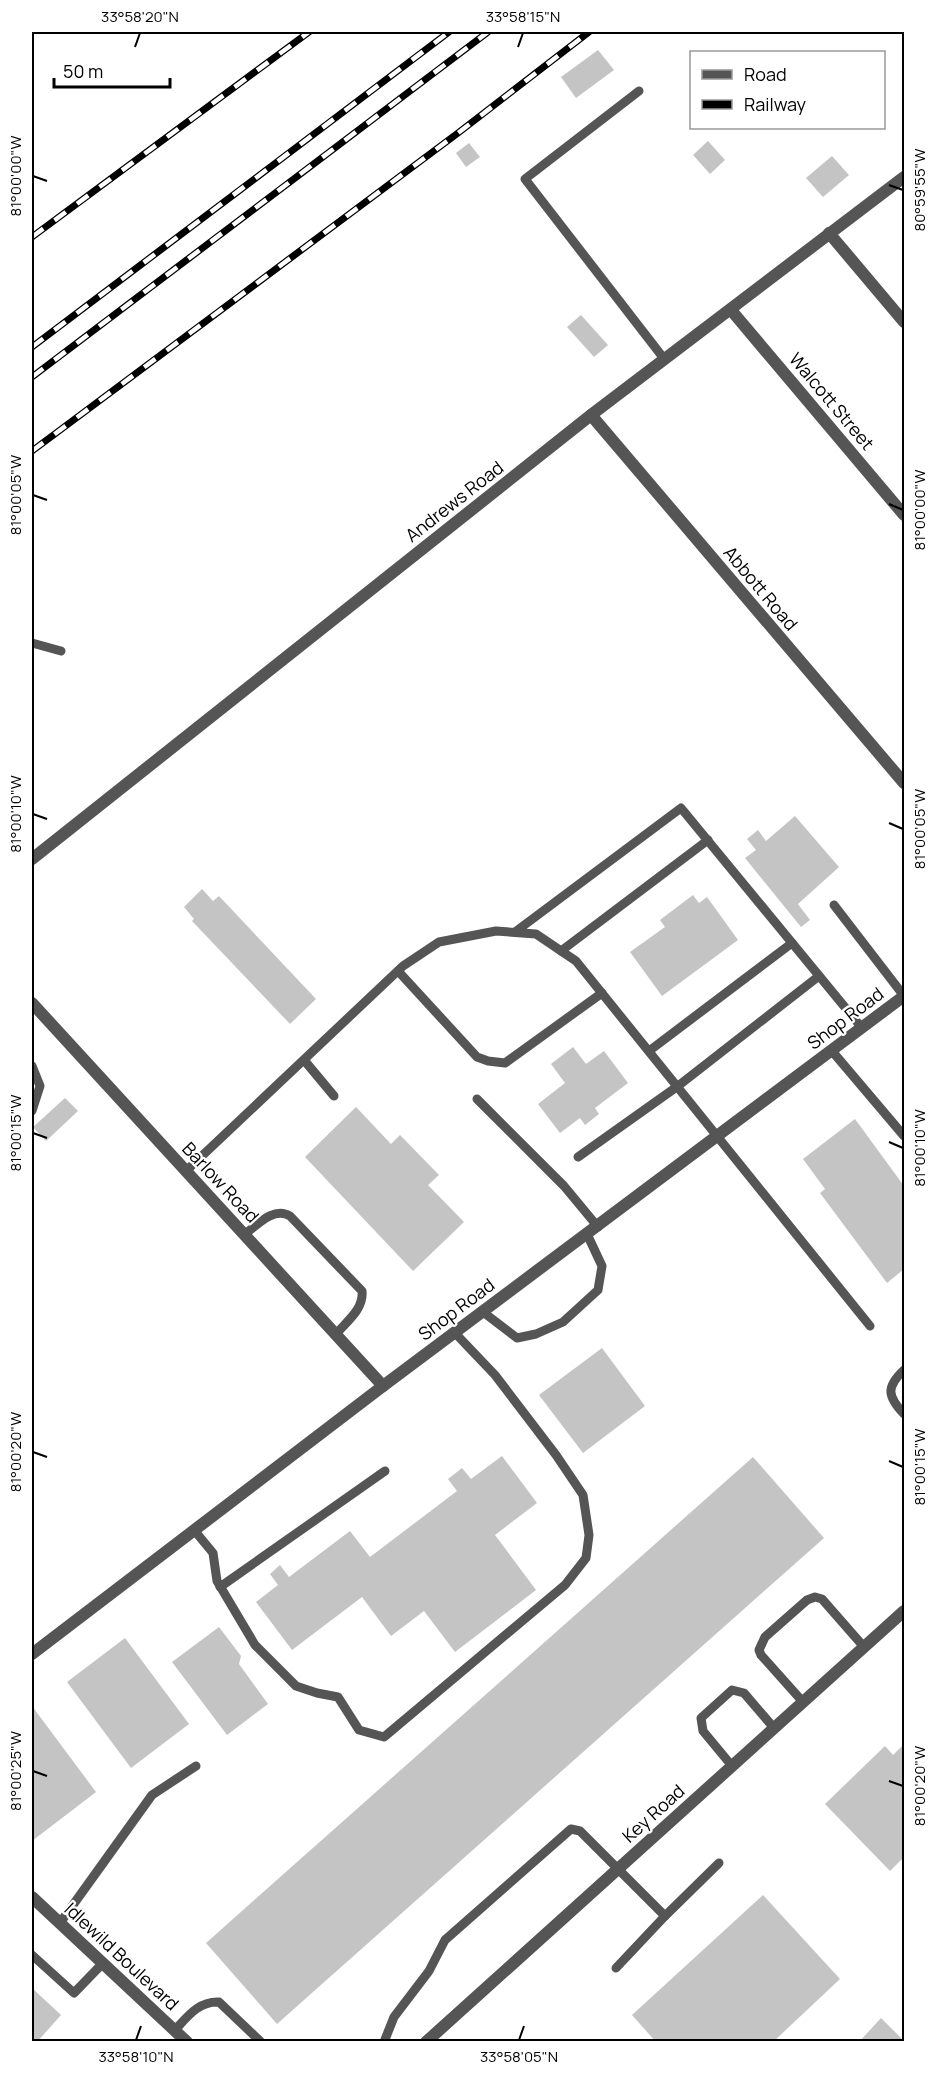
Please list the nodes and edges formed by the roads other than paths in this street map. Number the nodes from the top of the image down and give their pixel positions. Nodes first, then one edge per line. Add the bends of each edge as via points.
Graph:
1 (639, 91) dead end
2 (904, 177) edge
3 (829, 233) junction
4 (731, 310) junction
5 (904, 322) edge
6 (665, 360) junction
7 (591, 416) junction
8 (904, 515) edge
9 (32, 643) edge
10 (61, 651) dead end
11 (904, 783) edge
12 (708, 840) junction
13 (32, 859) edge
14 (834, 905) dead end
15 (515, 932) junction
16 (792, 943) junction
17 (561, 951) junction
18 (398, 972) junction
19 (819, 976) junction
20 (602, 993) junction
21 (904, 996) edge
22 (32, 1004) edge
23 (862, 1029) junction
24 (650, 1051) junction
25 (832, 1051) junction
26 (304, 1060) junction
27 (32, 1066) edge
28 (678, 1086) junction
29 (334, 1096) dead end
30 (477, 1099) dead end
31 (32, 1111) edge
32 (719, 1136) junction
33 (904, 1136) edge
34 (578, 1157) dead end
35 (186, 1171) junction
36 (593, 1230) junction
37 (244, 1235) junction
38 (483, 1312) junction
39 (870, 1326) dead end
40 (455, 1333) junction
41 (336, 1334) junction
42 (904, 1370) edge
43 (383, 1386) junction
44 (904, 1414) edge
45 (385, 1471) dead end
46 (194, 1530) junction
47 (220, 1587) junction
48 (904, 1611) edge
49 (864, 1647) junction
50 (32, 1654) edge
51 (803, 1702) junction
52 (774, 1728) junction
53 (196, 1766) dead end
54 (732, 1766) junction
55 (719, 1863) dead end
56 (618, 1869) junction
57 (32, 1897) edge
58 (665, 1916) junction
59 (60, 1923) junction
60 (32, 1954) edge
61 (103, 1964) junction
62 (616, 1968) dead end
63 (175, 2030) junction
64 (187, 2042) edge
65 (261, 2042) edge
66 (384, 2042) edge
67 (426, 2042) edge

1 - 6 lane via 525,179
2 - 3 street, Andrews Road
3 - 4 street, Andrews Road
3 - 5 street
4 - 6 street, Andrews Road
4 - 8 street, Walcott Street
6 - 7 street, Andrews Road
7 - 11 street, Abbott Road
7 - 13 street, Andrews Road
9 - 10 lane
12 - 15 lane via 681,808
12 - 16 lane
12 - 17 lane
14 - 21 lane
15 - 17 lane via 536,934
15 - 18 lane via 496,931 439,942
16 - 19 lane
16 - 24 lane
17 - 20 lane via 576,961
18 - 20 lane via 477,1057 505,1063
18 - 26 lane
19 - 23 lane
19 - 28 lane
20 - 24 lane
21 - 23 street, Shop Road
22 - 35 street, Barlow Road
23 - 25 street, Shop Road
24 - 28 lane
25 - 32 street, Shop Road
25 - 33 lane
26 - 29 lane
26 - 35 lane
27 - 31 lane via 40,1086
28 - 32 lane
28 - 34 lane
30 - 36 lane via 564,1186
32 - 36 street, Shop Road
32 - 39 lane
35 - 37 street, Barlow Road
36 - 38 street, Shop Road
36 - 38 lane via 602,1266 598,1290 563,1322 516,1338
37 - 41 street, Barlow Road
37 - 41 lane via 275,1213 284,1212 362,1291 360,1306
38 - 40 street, Shop Road
40 - 43 street, Shop Road
40 - 47 lane via 495,1375 583,1495 589,1535 586,1558 565,1585 384,1737 359,1730 338,1697 296,1686 255,1645
41 - 43 street, Barlow Road
42 - 44 lane via 890,1390 893,1402
43 - 46 street, Shop Road
45 - 47 lane
46 - 47 lane via 213,1553
46 - 50 street, Shop Road
48 - 49 street, Key Road
49 - 51 street, Key Road
49 - 51 lane via 822,1599 807,1600 761,1643 759,1650
51 - 52 street, Key Road
52 - 54 street, Key Road
52 - 54 lane via 744,1693 732,1690 701,1718 703,1731
53 - 59 lane via 152,1795
54 - 56 street, Key Road
55 - 58 lane
56 - 58 lane
56 - 66 lane via 580,1831 571,1829 445,1940 429,1971 394,2017
56 - 67 street, Key Road
57 - 59 street, Idlewild Boulevard
58 - 62 lane
59 - 61 street, Idlewild Boulevard
60 - 61 lane via 74,1993
61 - 63 street, Idlewild Boulevard
63 - 64 street, Idlewild Boulevard
63 - 65 lane via 192,2011 208,2001 219,2002

